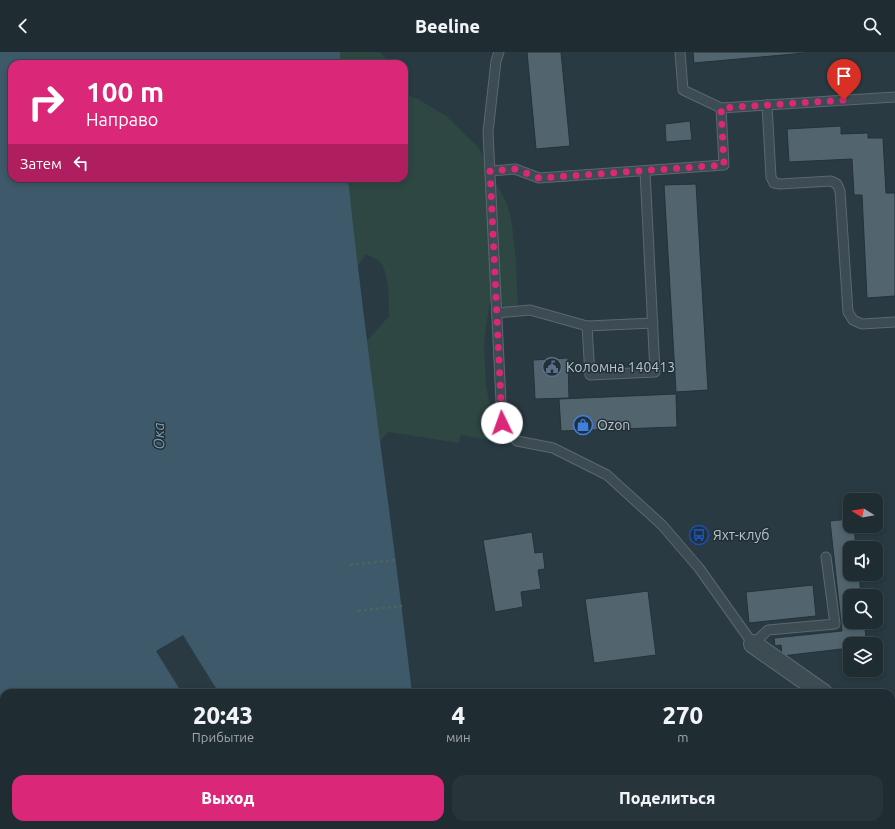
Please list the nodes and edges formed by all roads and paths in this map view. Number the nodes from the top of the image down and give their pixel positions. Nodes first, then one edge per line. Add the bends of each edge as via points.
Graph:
1 (499, 52) edge
2 (680, 52) edge
3 (895, 97) edge
4 (767, 105) junction
5 (721, 108) junction
6 (490, 171) junction
7 (645, 171) junction
8 (497, 313) junction
9 (895, 322) edge
10 (652, 323) junction
11 (588, 326) junction
12 (826, 557) dead end
13 (395, 560) dead end
14 (350, 565) dead end
15 (402, 606) dead end
16 (358, 611) dead end
17 (753, 644) junction
18 (816, 689) edge

1 - 6 lane via 488,132
2 - 5 lane via 683,90
3 - 4 lane
4 - 5 lane
4 - 9 lane via 771,177 774,183 831,181 837,184 840,191 848,312 853,320 862,324
5 - 7 lane via 724,165
6 - 7 lane via 516,169 539,178
6 - 8 lane
7 - 10 lane
8 - 11 lane via 530,310
8 - 17 lane via 502,423 518,441 553,448 607,475 662,525 699,568
10 - 11 lane
10 - 11 lane via 655,372 597,375 590,375
12 - 17 lane via 835,624 768,630
13 - 14 path
15 - 16 path
17 - 18 street

